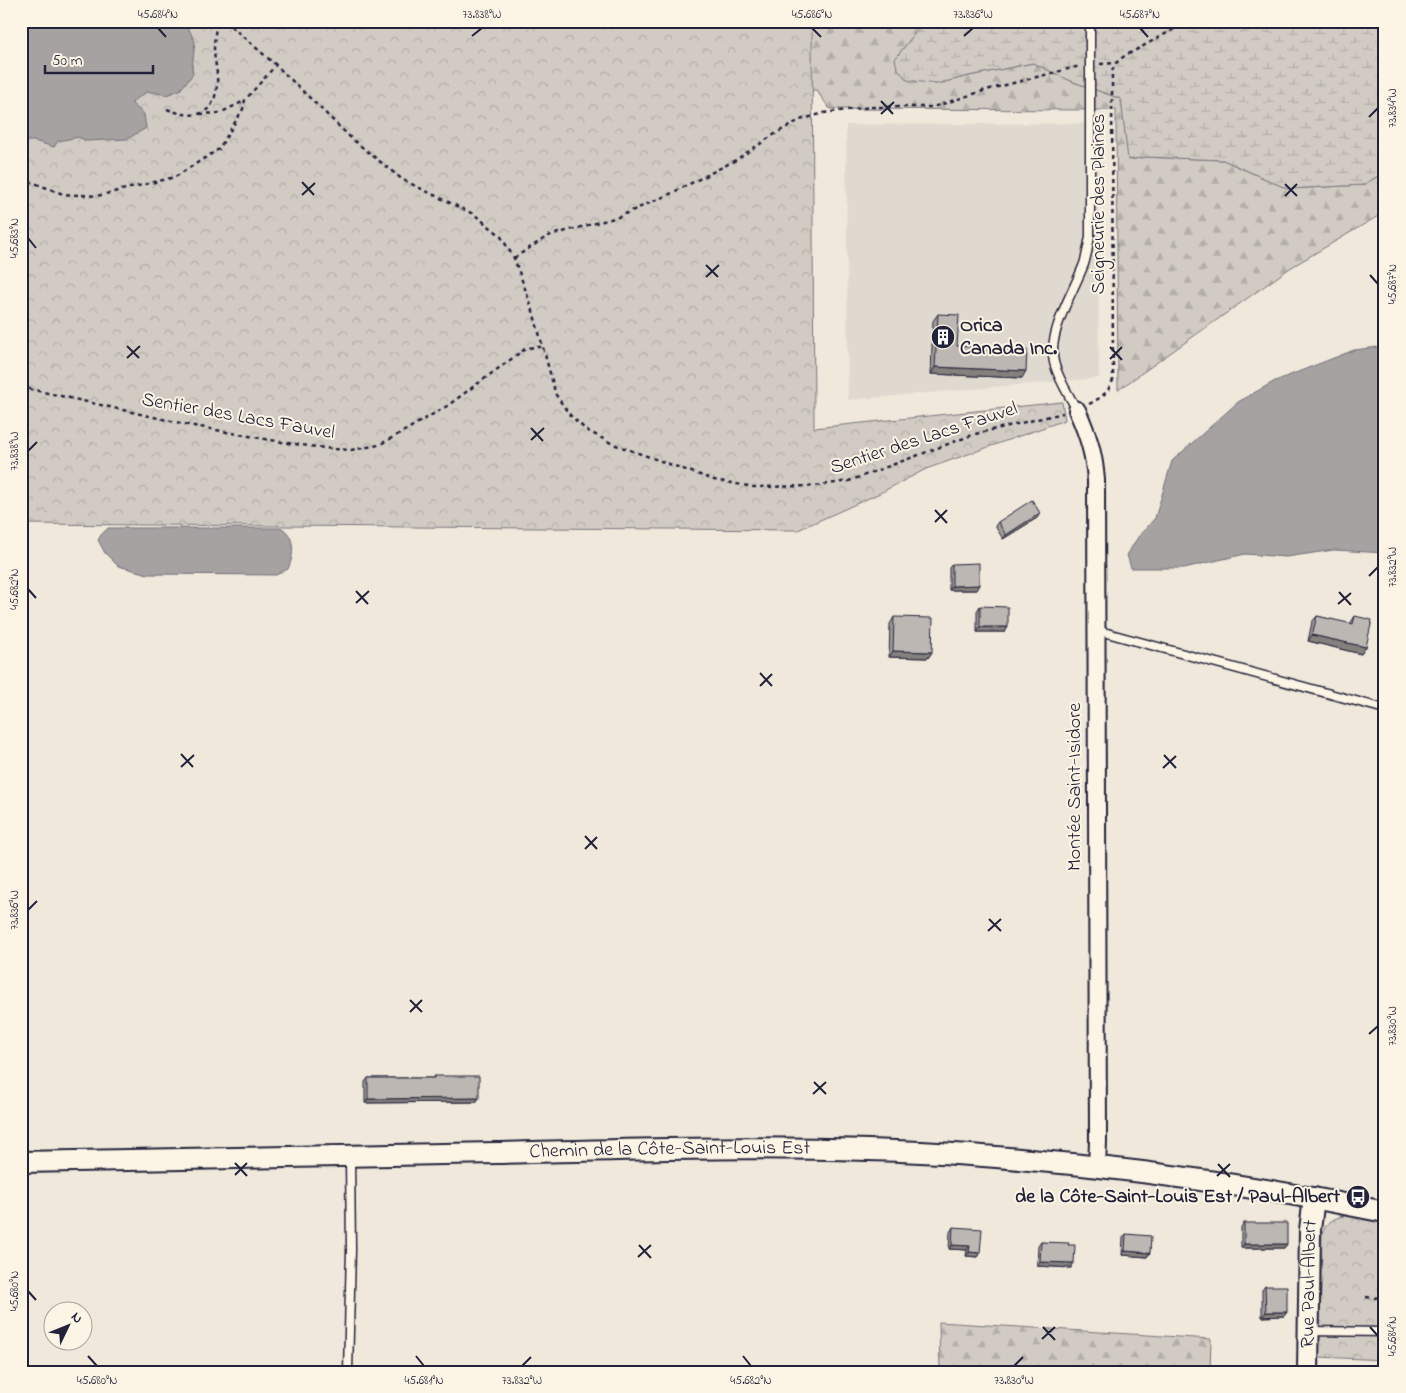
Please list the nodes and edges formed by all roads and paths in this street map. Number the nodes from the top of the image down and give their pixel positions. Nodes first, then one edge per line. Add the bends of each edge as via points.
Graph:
1 (217, 21) edge
2 (225, 21) edge
3 (1090, 21) edge
4 (1189, 21) edge
5 (1116, 63) junction
6 (1090, 64) junction
7 (276, 65) junction
8 (245, 100) junction
9 (167, 110) dead end
10 (200, 114) junction
11 (21, 178) edge
12 (514, 258) junction
13 (543, 347) junction
14 (21, 387) edge
15 (1076, 410) junction
16 (1096, 630) junction
17 (1385, 709) edge
18 (350, 1156) junction
19 (21, 1162) edge
20 (1097, 1166) junction
21 (1314, 1198) junction
22 (1385, 1212) edge
23 (1385, 1295) edge
24 (1366, 1297) dead end
25 (1309, 1331) junction
26 (1385, 1332) edge
27 (348, 1372) edge
28 (1308, 1372) edge

1 - 10 path via 214,52 216,94 210,106
2 - 7 path, Sentier des Lacs Fauvel
3 - 6 lane
4 - 5 path
5 - 6 path
5 - 15 path, Seigneurie des Plaines via 1112,71 1113,380 1102,397
6 - 12 path via 933,106 870,107 824,113 800,120 672,194 618,217 548,236
6 - 15 lane via 1090,238 1085,262 1053,343 1057,373
7 - 8 path
7 - 12 path, Sentier des Lacs Fauvel via 352,139 403,180 475,215 500,235
8 - 10 path via 220,113
8 - 11 path via 243,109 219,148 175,178 97,196 63,194
9 - 10 path via 184,115
12 - 13 path, Sentier des Lacs Fauvel
13 - 14 path, Sentier des Lacs Fauvel via 525,350 448,406 378,445 351,450 278,442
13 - 15 path, Sentier des Lacs Fauvel via 556,395 586,430 613,444 714,480 754,487 814,486 849,481 975,434
15 - 16 street, Montée Saint-Isidore via 1090,441 1095,469
16 - 17 lane
16 - 20 street, Montée Saint-Isidore
18 - 19 street, Chemin de la Côte-Saint-Louis Est
18 - 20 street, Chemin de la Côte-Saint-Louis Est via 769,1148 968,1155
18 - 27 lane
20 - 21 street, Chemin de la Côte-Saint-Louis Est
21 - 22 street, Chemin de la Côte-Saint-Louis Est
21 - 25 street, Rue Paul-Albert via 1310,1230
23 - 24 path
25 - 26 lane
25 - 28 street, Rue Paul-Albert

